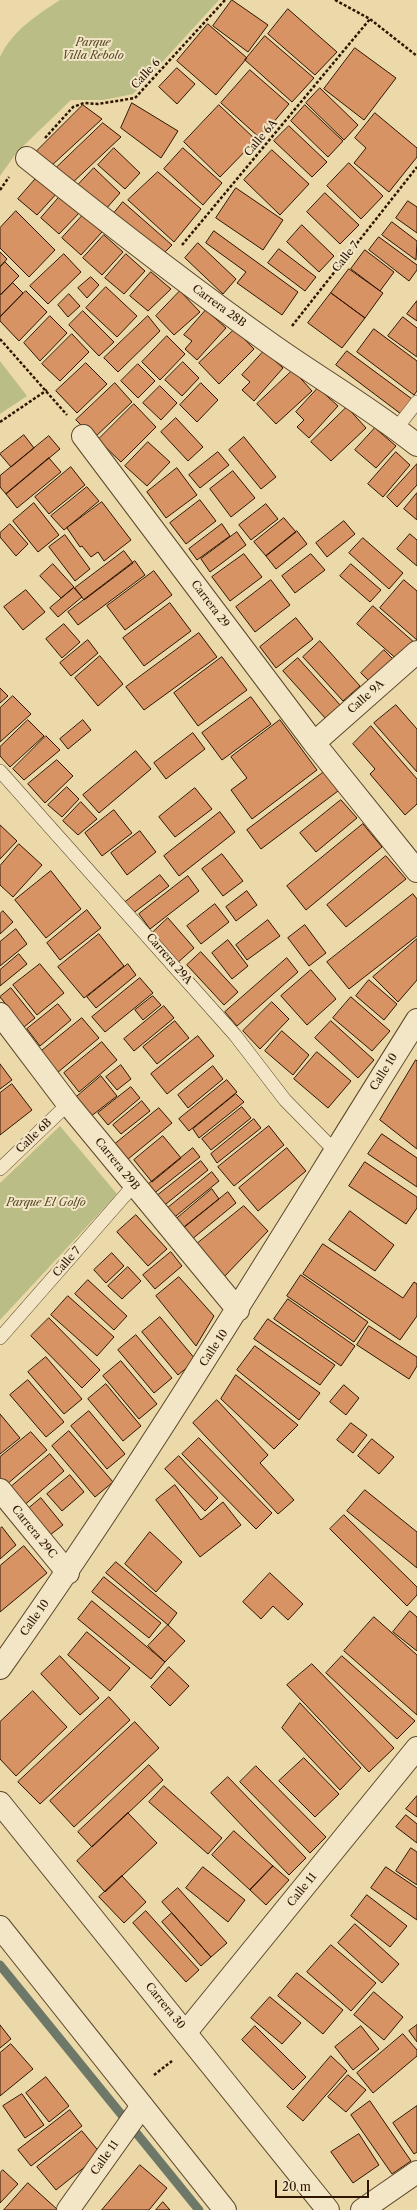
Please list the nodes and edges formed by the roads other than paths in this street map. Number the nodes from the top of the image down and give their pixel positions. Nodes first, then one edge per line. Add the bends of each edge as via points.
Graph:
1 (27, 158) road end
2 (417, 402) edge
3 (396, 429) junction
4 (83, 436) road end
5 (417, 445) edge
6 (417, 652) edge
7 (314, 743) junction
8 (0, 771) edge
9 (417, 871) edge
10 (0, 1014) edge
11 (417, 1020) edge
12 (68, 1104) junction
13 (335, 1151) junction
14 (0, 1169) edge
15 (134, 1185) junction
16 (238, 1310) junction
17 (0, 1338) edge
18 (0, 1490) edge
19 (68, 1573) junction
20 (0, 1668) edge
21 (417, 1748) edge
22 (0, 1803) edge
23 (0, 1928) edge
24 (191, 2038) junction
25 (133, 2111) junction
26 (417, 2172) edge
27 (68, 2210) edge
28 (225, 2210) edge
29 (328, 2210) edge
30 (362, 2210) edge

1 - 3 street, Carrera 28B via 164,267
2 - 3 lane
3 - 5 street, Carrera 28B
4 - 7 street, Carrera 29
6 - 7 street, Calle 9A
7 - 9 street, Carrera 29
8 - 13 lane, Carrera 29A via 230,1029 285,1100
10 - 12 street, Carrera 29B
11 - 13 street, Calle 10
12 - 14 lane, Calle 6B
12 - 15 street, Carrera 29B
13 - 16 street, Calle 10
15 - 16 street, Carrera 29B
15 - 17 lane, Calle 7
16 - 19 street, Calle 10
18 - 19 street, Carrera 29C
19 - 20 street, Calle 10
21 - 24 street, Calle 11
22 - 24 street, Carrera 30
23 - 25 street
24 - 29 street, Carrera 30
25 - 27 street, Calle 11
25 - 28 street
26 - 30 street

